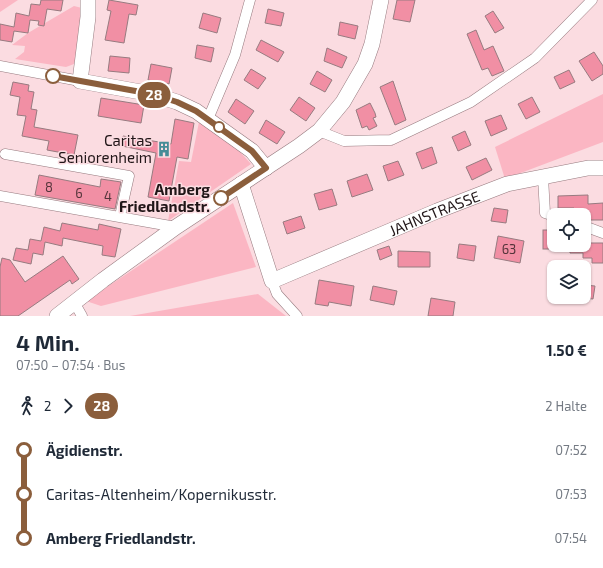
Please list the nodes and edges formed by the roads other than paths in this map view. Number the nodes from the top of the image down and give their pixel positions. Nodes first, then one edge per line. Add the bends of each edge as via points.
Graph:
1 (88, 0) edge
2 (250, 0) edge
3 (381, 0) edge
4 (592, 0) edge
5 (0, 66) edge
6 (80, 81) junction
7 (208, 119) junction
8 (319, 130) junction
9 (5, 154) dead end
10 (266, 168) junction
11 (603, 168) edge
12 (543, 177) junction
13 (241, 184) junction
14 (0, 196) edge
15 (547, 214) edge
16 (120, 216) junction
17 (176, 227) junction
18 (591, 229) edge
19 (603, 233) edge
20 (272, 281) junction
21 (74, 302) junction
22 (57, 316) edge
23 (82, 316) edge
24 (297, 316) edge

1 - 6 street
2 - 7 street via 235,55
3 - 8 street via 365,64 343,102
4 - 8 street via 535,58 472,102 391,140 344,141
5 - 6 street
6 - 7 street via 152,94 177,102
7 - 10 street via 252,151
8 - 10 street
9 - 16 street via 129,176
10 - 13 street
11 - 12 street, JAHNSTRASSE via 588,168
12 - 15 street
12 - 20 street, JAHNSTRASSE via 506,184 438,210
13 - 17 street
13 - 20 street
14 - 16 street
16 - 17 street
17 - 21 street
18 - 19 street
20 - 24 street via 278,294
21 - 22 street
21 - 23 street

